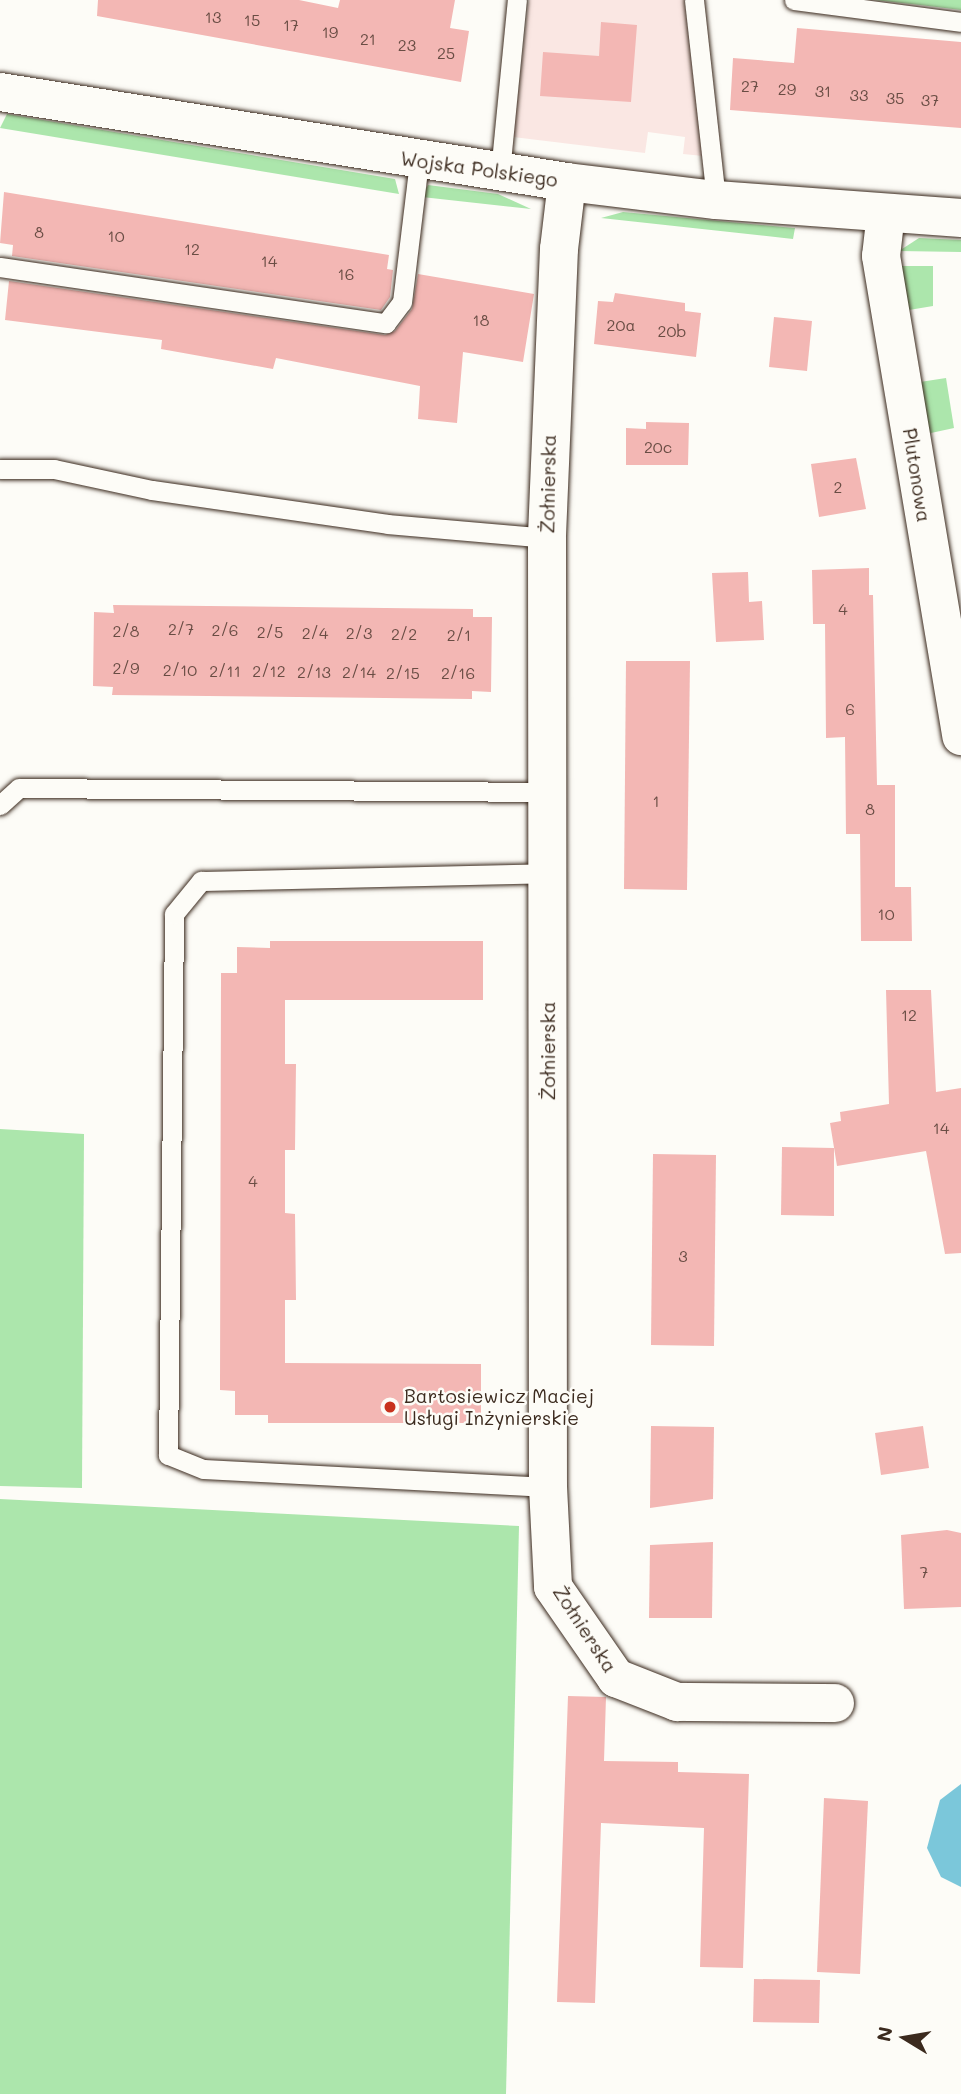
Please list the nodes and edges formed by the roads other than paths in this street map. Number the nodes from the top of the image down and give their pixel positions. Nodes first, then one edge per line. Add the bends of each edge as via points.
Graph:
1 (517, 0) edge
2 (694, 0) edge
3 (794, 0) edge
4 (961, 22) edge
5 (0, 92) edge
6 (418, 161) junction
7 (500, 172) junction
8 (567, 182) junction
9 (716, 200) junction
10 (886, 213) junction
11 (961, 218) edge
12 (0, 267) edge
13 (0, 469) edge
14 (547, 538) junction
15 (955, 666) edge
16 (961, 736) edge
17 (547, 792) junction
18 (0, 805) edge
19 (548, 873) junction
20 (548, 1487) junction
21 (835, 1703) dead end

1 - 7 lane
2 - 9 lane
3 - 4 lane
5 - 6 street, Wojska Polskiego
6 - 7 street, Wojska Polskiego
6 - 12 lane via 402,302 386,323
7 - 8 street, Wojska Polskiego
8 - 9 street, Wojska Polskiego
8 - 14 street, Żołnierska via 559,248
9 - 10 street, Wojska Polskiego
10 - 11 street, Wojska Polskiego
10 - 15 street, Plutonowa via 881,256
13 - 14 lane via 54,469 152,490 388,524
14 - 17 street, Żołnierska
15 - 16 street, Plutonowa
17 - 18 lane via 19,788
17 - 19 street, Żołnierska
19 - 20 street, Żołnierska
19 - 20 lane via 201,881 174,914 168,1455 203,1469
20 - 21 street, Żołnierska via 553,1587 616,1678 677,1702

